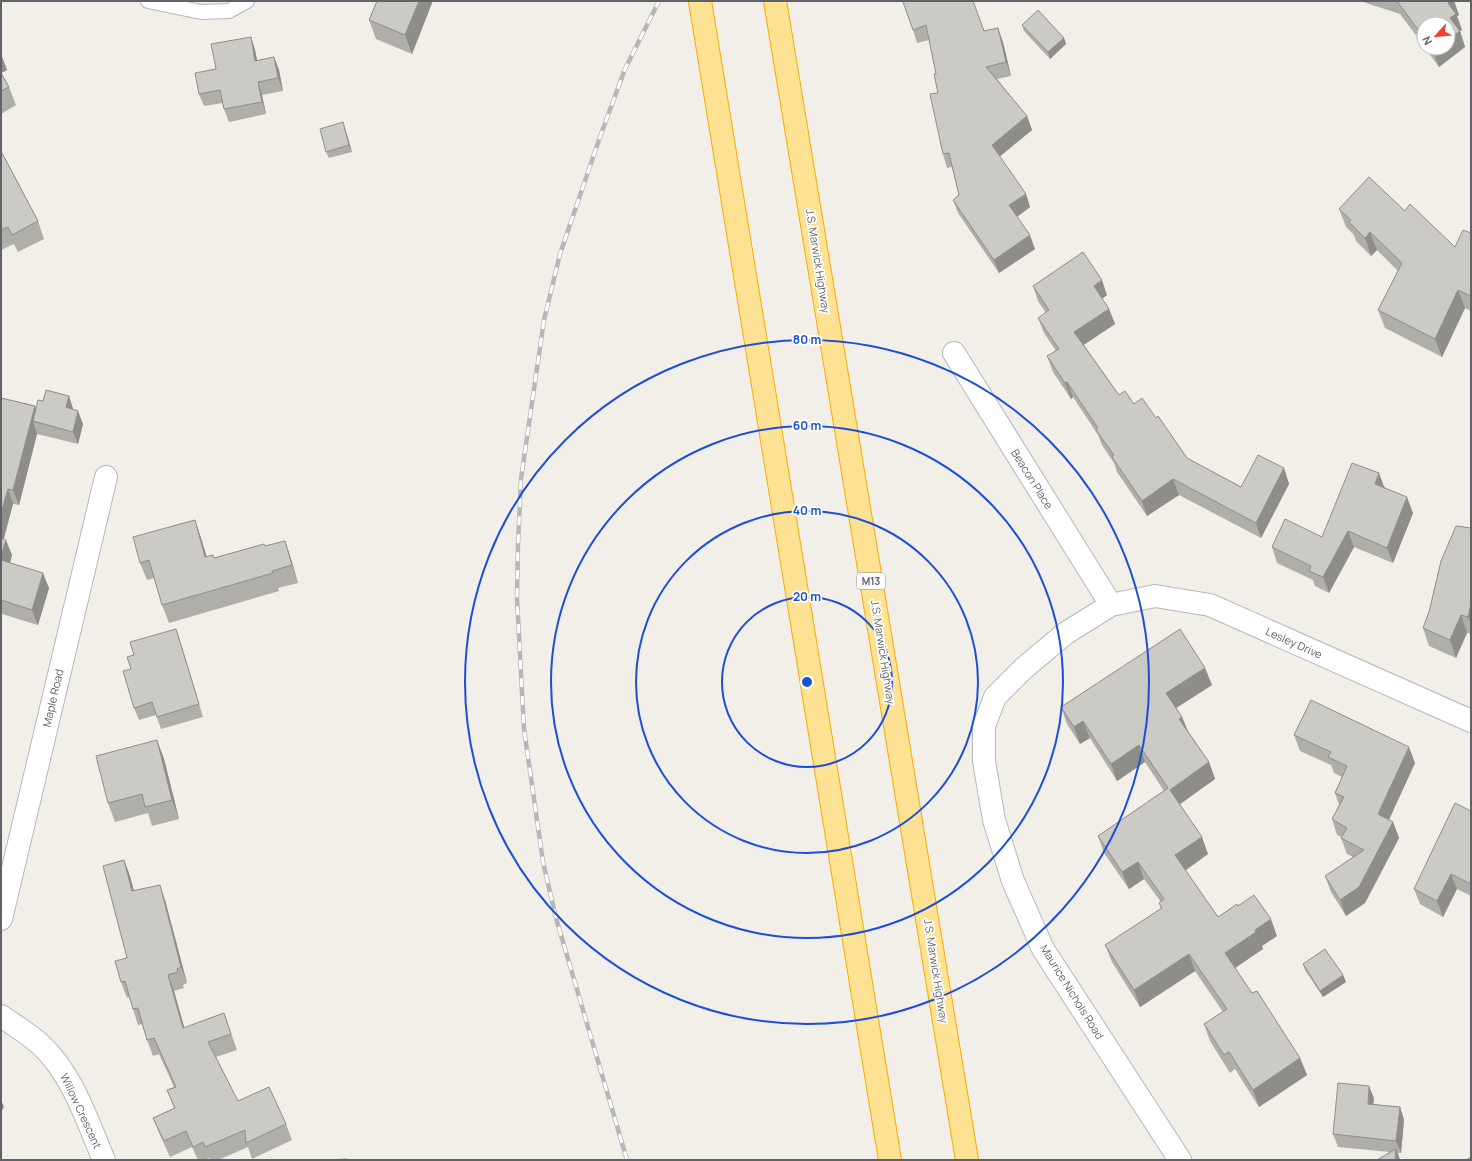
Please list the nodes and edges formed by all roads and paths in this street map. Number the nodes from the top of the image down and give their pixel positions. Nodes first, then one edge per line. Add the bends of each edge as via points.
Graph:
1 (148, 1) edge
2 (247, 1) edge
3 (775, 1) edge
4 (701, 6) edge
5 (954, 353) dead end
6 (106, 477) dead end
7 (1111, 605) junction
8 (1471, 721) edge
9 (1, 919) edge
10 (1, 1016) edge
11 (104, 1160) edge
12 (890, 1160) edge
13 (967, 1160) edge
14 (1180, 1160) edge

1 - 2 lane via 201,12 229,11
3 - 13 highway, J.S. Marwick Highway / M13
4 - 12 highway
5 - 7 street, Beacon Place
6 - 9 street, Maple Road
7 - 8 street, Lesley Drive via 1155,596 1210,605
7 - 14 street, Maurice Nichols Road via 1066,633 1024,668 995,697 984,726 984,761 994,820 1013,881 1043,949
10 - 11 street, Willow Crescent via 41,1044 58,1064 76,1096

